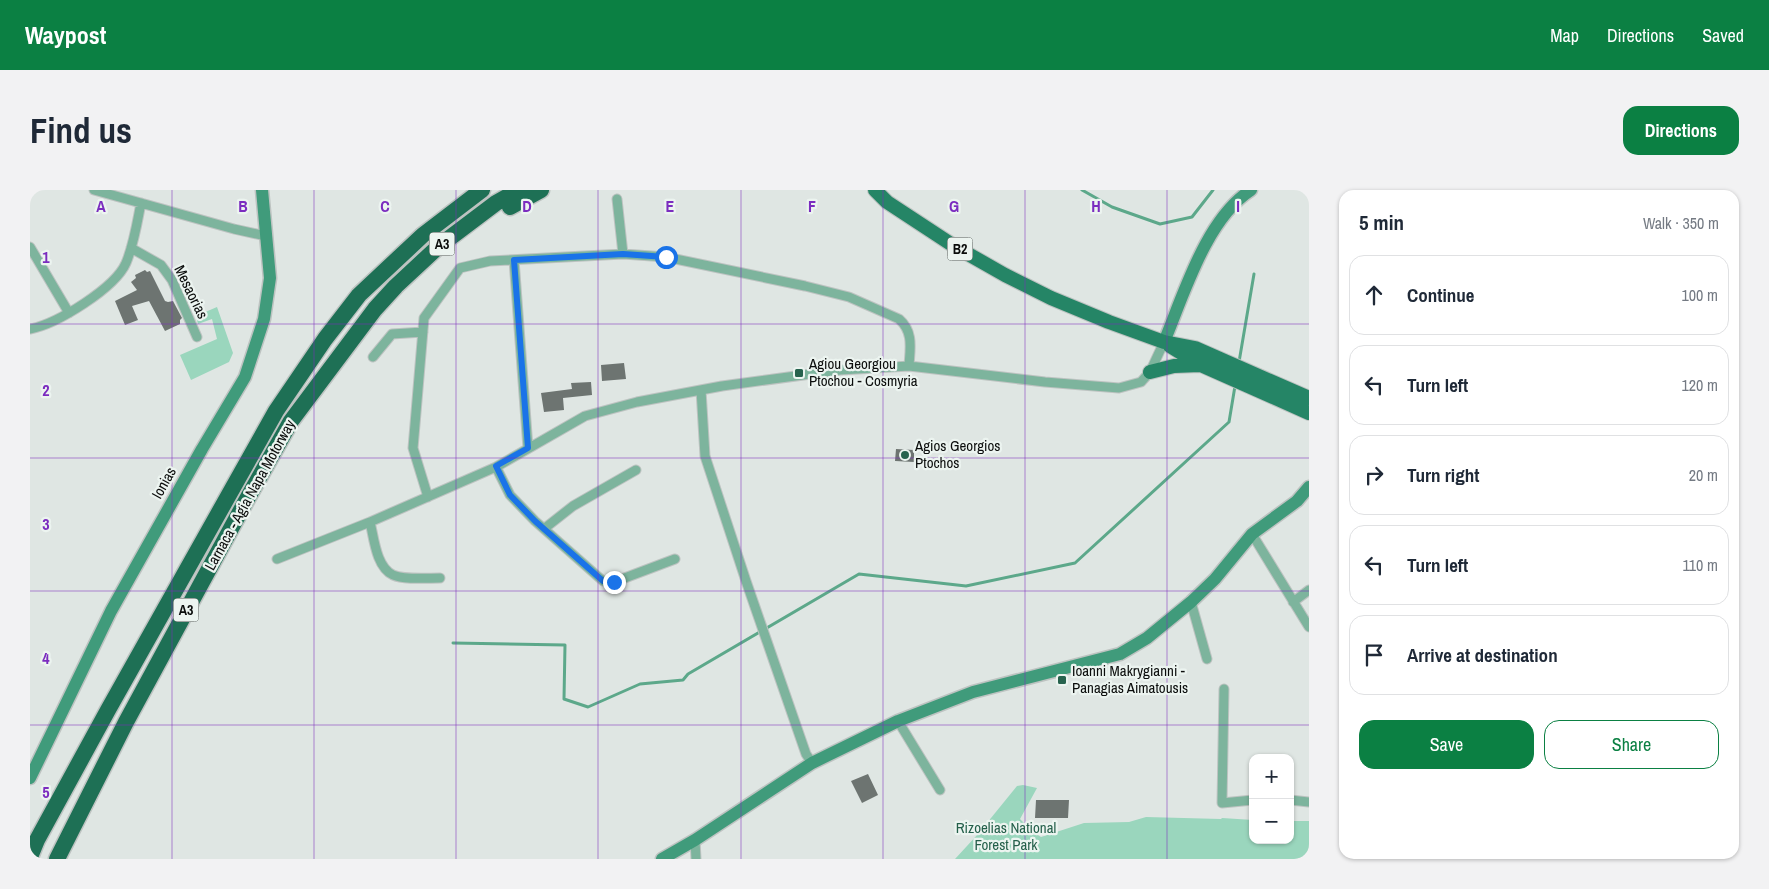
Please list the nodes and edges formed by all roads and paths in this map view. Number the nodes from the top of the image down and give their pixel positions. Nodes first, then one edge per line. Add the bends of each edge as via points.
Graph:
1 (94, 190) edge
2 (262, 190) edge
3 (471, 190) edge
4 (482, 190) edge
5 (520, 190) edge
6 (541, 190) edge
7 (875, 190) edge
8 (1251, 190) edge
9 (617, 199) dead end
10 (141, 203) junction
11 (266, 236) junction
12 (30, 247) edge
13 (131, 248) junction
14 (623, 254) junction
15 (514, 260) junction
16 (359, 295) junction
17 (375, 309) junction
18 (69, 312) junction
19 (30, 329) edge
20 (423, 332) junction
21 (197, 337) dead end
22 (1164, 342) junction
23 (373, 357) dead end
24 (1201, 365) junction
25 (909, 366) junction
26 (1150, 372) junction
27 (1237, 374) junction
28 (701, 390) junction
29 (1309, 398) edge
30 (1309, 413) edge
31 (528, 448) junction
32 (496, 466) junction
33 (636, 470) dead end
34 (1309, 487) edge
35 (428, 497) junction
36 (370, 522) junction
37 (544, 528) junction
38 (1252, 534) junction
39 (277, 559) dead end
40 (675, 559) dead end
41 (440, 578) dead end
42 (1309, 590) edge
43 (1191, 602) junction
44 (1293, 602) junction
45 (1308, 627) edge
46 (1207, 659) dead end
47 (1224, 689) dead end
48 (898, 721) junction
49 (812, 763) junction
50 (30, 778) edge
51 (940, 790) dead end
52 (1249, 800) edge
53 (1294, 800) edge
54 (1309, 802) edge
55 (695, 840) junction
56 (30, 857) edge
57 (57, 859) edge
58 (662, 859) edge
59 (696, 859) edge

1 - 10 street
2 - 11 main road, Ionias
3 - 16 highway via 418,231
4 - 16 highway, Larnaca - Agia Napa Motorway / A3 via 423,235
5 - 17 highway, Larnaca - Agia Napa Motorway / A3 via 496,203 439,246
6 - 17 highway via 503,211 445,252 403,290
7 - 22 main road, B2 via 887,202 954,246 1005,275 1101,319
8 - 22 main road via 1225,214 1200,254
9 - 14 street
10 - 11 street
10 - 13 street
11 - 50 main road, Ionias via 270,278 264,319 246,377 111,612
12 - 18 street
13 - 18 street via 125,265 108,285
13 - 21 street, Mesaorias via 161,265 172,280
14 - 15 street
14 - 25 street via 666,257 849,297 905,324 911,338
15 - 20 street via 490,261 460,268 424,318
15 - 31 street
16 - 56 highway, Larnaca - Agia Napa Motorway / A3 via 276,411 108,710
17 - 57 highway, Larnaca - Agia Napa Motorway / A3 via 291,421 126,722
18 - 19 street via 39,328
20 - 23 street via 392,334
20 - 35 street via 413,448
22 - 24 main road, B2
22 - 26 street
22 - 27 main road, B2 via 1195,348
24 - 26 main road via 1174,366
24 - 27 main road, B2
25 - 26 street via 1119,388 1141,382
25 - 28 street via 840,370
27 - 29 main road, B2
27 - 30 main road, B2
28 - 31 street via 585,416
28 - 49 street via 705,456 760,623
31 - 32 street
32 - 35 street
32 - 37 street via 510,495
33 - 37 street via 573,506
34 - 38 main road via 1297,501
35 - 36 street
36 - 39 street
36 - 41 street via 379,556 384,568 392,575
37 - 40 street via 603,581 614,582
38 - 43 main road via 1215,579
38 - 44 street
42 - 44 street
43 - 46 street
43 - 48 main road via 1147,638 1120,654 973,692
44 - 45 street
47 - 52 street via 1222,803
48 - 49 main road
48 - 51 street
49 - 55 main road
53 - 54 street
55 - 58 main road
55 - 59 street

